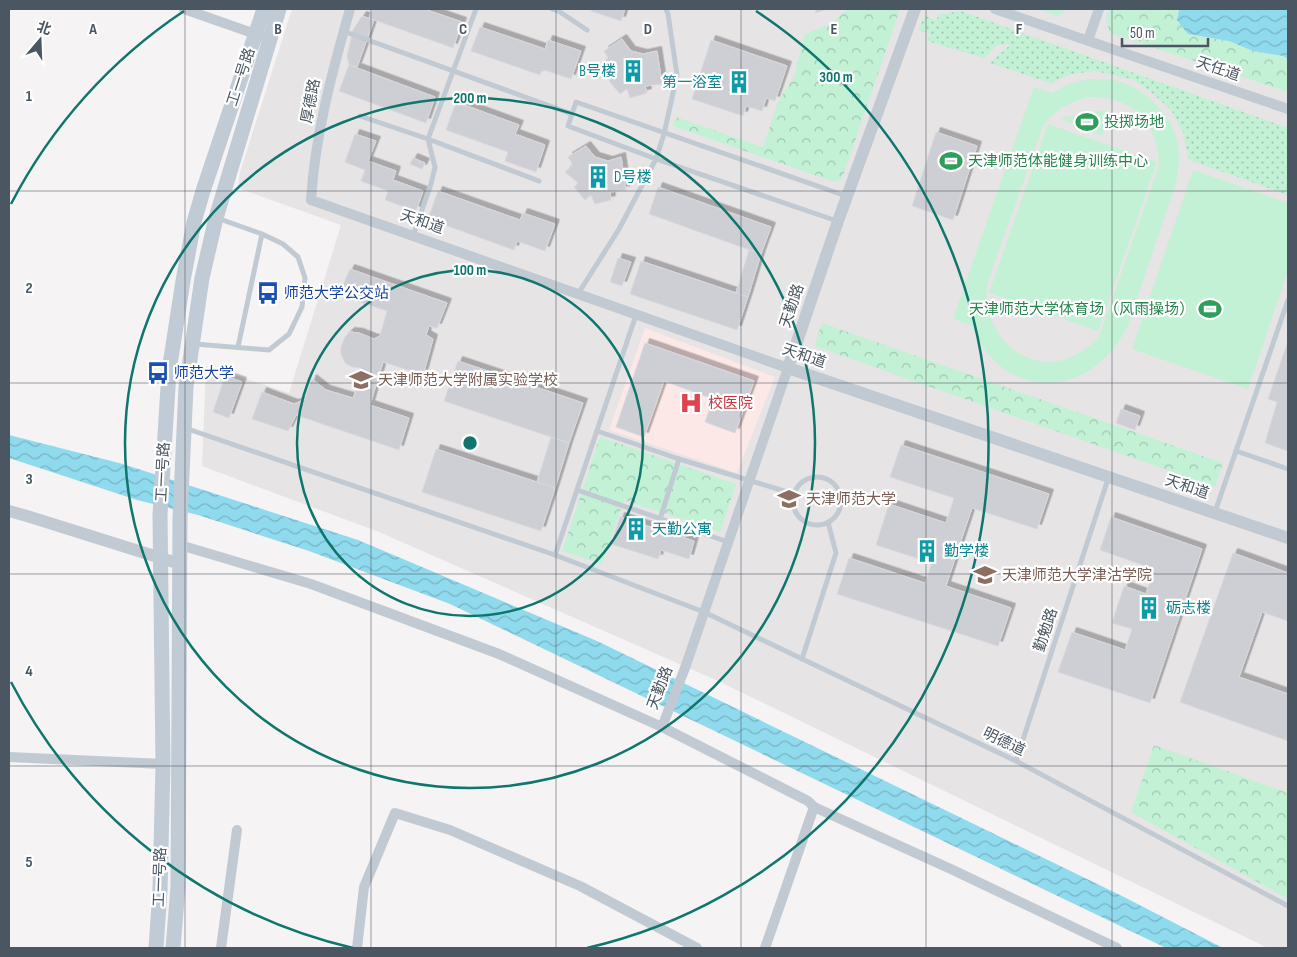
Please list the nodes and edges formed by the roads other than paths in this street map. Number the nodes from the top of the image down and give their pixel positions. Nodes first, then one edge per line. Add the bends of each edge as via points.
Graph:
1 (184, 9) edge
2 (264, 9) edge
3 (280, 9) edge
4 (350, 9) edge
5 (476, 9) edge
6 (552, 9) edge
7 (666, 9) edge
8 (915, 9) edge
9 (995, 9) edge
10 (1099, 9) edge
11 (587, 30) dead end
12 (344, 31) junction
13 (263, 36) junction
14 (1088, 40) junction
15 (453, 71) junction
16 (1288, 109) edge
17 (572, 114) junction
18 (360, 116) dead end
19 (664, 134) junction
20 (428, 139) junction
21 (656, 159) junction
22 (540, 181) dead end
23 (847, 196) junction
24 (310, 200) joint
25 (216, 218) junction
26 (838, 221) junction
27 (262, 234) junction
28 (413, 236) junction
29 (578, 294) junction
30 (1288, 300) edge
31 (636, 315) junction
32 (192, 343) junction
33 (238, 347) junction
34 (788, 368) junction
35 (184, 428) junction
36 (597, 431) junction
37 (1236, 451) junction
38 (680, 459) junction
39 (1288, 469) edge
40 (1108, 477) junction
41 (749, 481) junction
42 (577, 490) junction
43 (794, 494) junction
44 (9, 512) edge
45 (1214, 514) junction
46 (660, 519) junction
47 (828, 522) junction
48 (1288, 538) edge
49 (728, 542) junction
50 (180, 545) junction
51 (555, 555) junction
52 (161, 558) junction
53 (180, 564) junction
54 (704, 612) junction
55 (802, 659) junction
56 (662, 727) junction
57 (9, 757) edge
58 (1016, 761) junction
59 (163, 764) junction
60 (814, 807) junction
61 (236, 830) dead end
62 (1288, 906) edge
63 (156, 948) edge
64 (173, 948) edge
65 (221, 948) edge
66 (357, 948) edge
67 (698, 948) edge
68 (765, 948) edge
69 (1118, 948) edge

1 - 13 street
2 - 13 main road, 工一号路
3 - 13 main road, 工一号路
4 - 12 street, 厚德路
5 - 15 lane
6 - 11 lane
7 - 19 lane via 676,75
8 - 23 street, 天勤路
9 - 14 street, 天任道
10 - 14 street
12 - 15 lane
12 - 24 street, 厚德路 via 328,86
13 - 25 main road, 工一号路
13 - 52 main road, 工一号路 via 194,222 173,340 163,457
14 - 16 street, 天任道
15 - 17 lane
15 - 20 lane
17 - 19 lane via 576,102
17 - 21 lane via 568,126
18 - 20 lane
19 - 21 lane
19 - 23 lane
20 - 22 lane
20 - 28 lane via 435,166 432,184
21 - 26 lane
21 - 29 lane via 620,229
23 - 26 street, 天勤路
24 - 28 street, 天和道
25 - 27 lane
25 - 32 main road, 工一号路
26 - 34 street, 天勤路
27 - 33 lane
27 - 33 lane via 298,257 306,278 302,307 289,334 269,350
28 - 29 street, 天和道
29 - 31 street, 天和道
30 - 37 lane
31 - 34 street, 天和道
31 - 36 lane
32 - 33 lane
32 - 35 main road, 工一号路
34 - 40 street, 天和道
34 - 41 street, 天勤路
35 - 50 main road, 工一号路
35 - 51 lane, 明德道
36 - 38 lane
36 - 42 lane
37 - 39 lane
37 - 45 lane
38 - 41 lane
38 - 46 lane
40 - 45 street, 天和道
40 - 58 lane, 勤勉路
41 - 43 lane
41 - 49 street, 天勤路
42 - 46 lane
42 - 51 lane
43 - 47 lane via 793,506 799,518 810,524
43 - 47 lane via 800,483 811,478 824,478 834,484 841,502 837,514
44 - 52 street
45 - 48 street, 天和道
46 - 49 lane
47 - 55 lane via 836,553
49 - 54 street, 天勤路
50 - 53 main road, 工一号路
50 - 56 street via 311,584 499,654
51 - 54 lane, 明德道
52 - 53 street
52 - 59 main road, 工一号路
53 - 64 main road, 工一号路 via 178,888
54 - 55 lane, 明德道
54 - 56 street, 天勤路
55 - 58 lane, 明德道
56 - 60 street via 808,801
57 - 59 street
58 - 62 lane, 明德道
59 - 63 main road, 工一号路
60 - 68 street
60 - 69 street
61 - 65 street
66 - 67 street via 364,887 395,813 450,830 580,886

